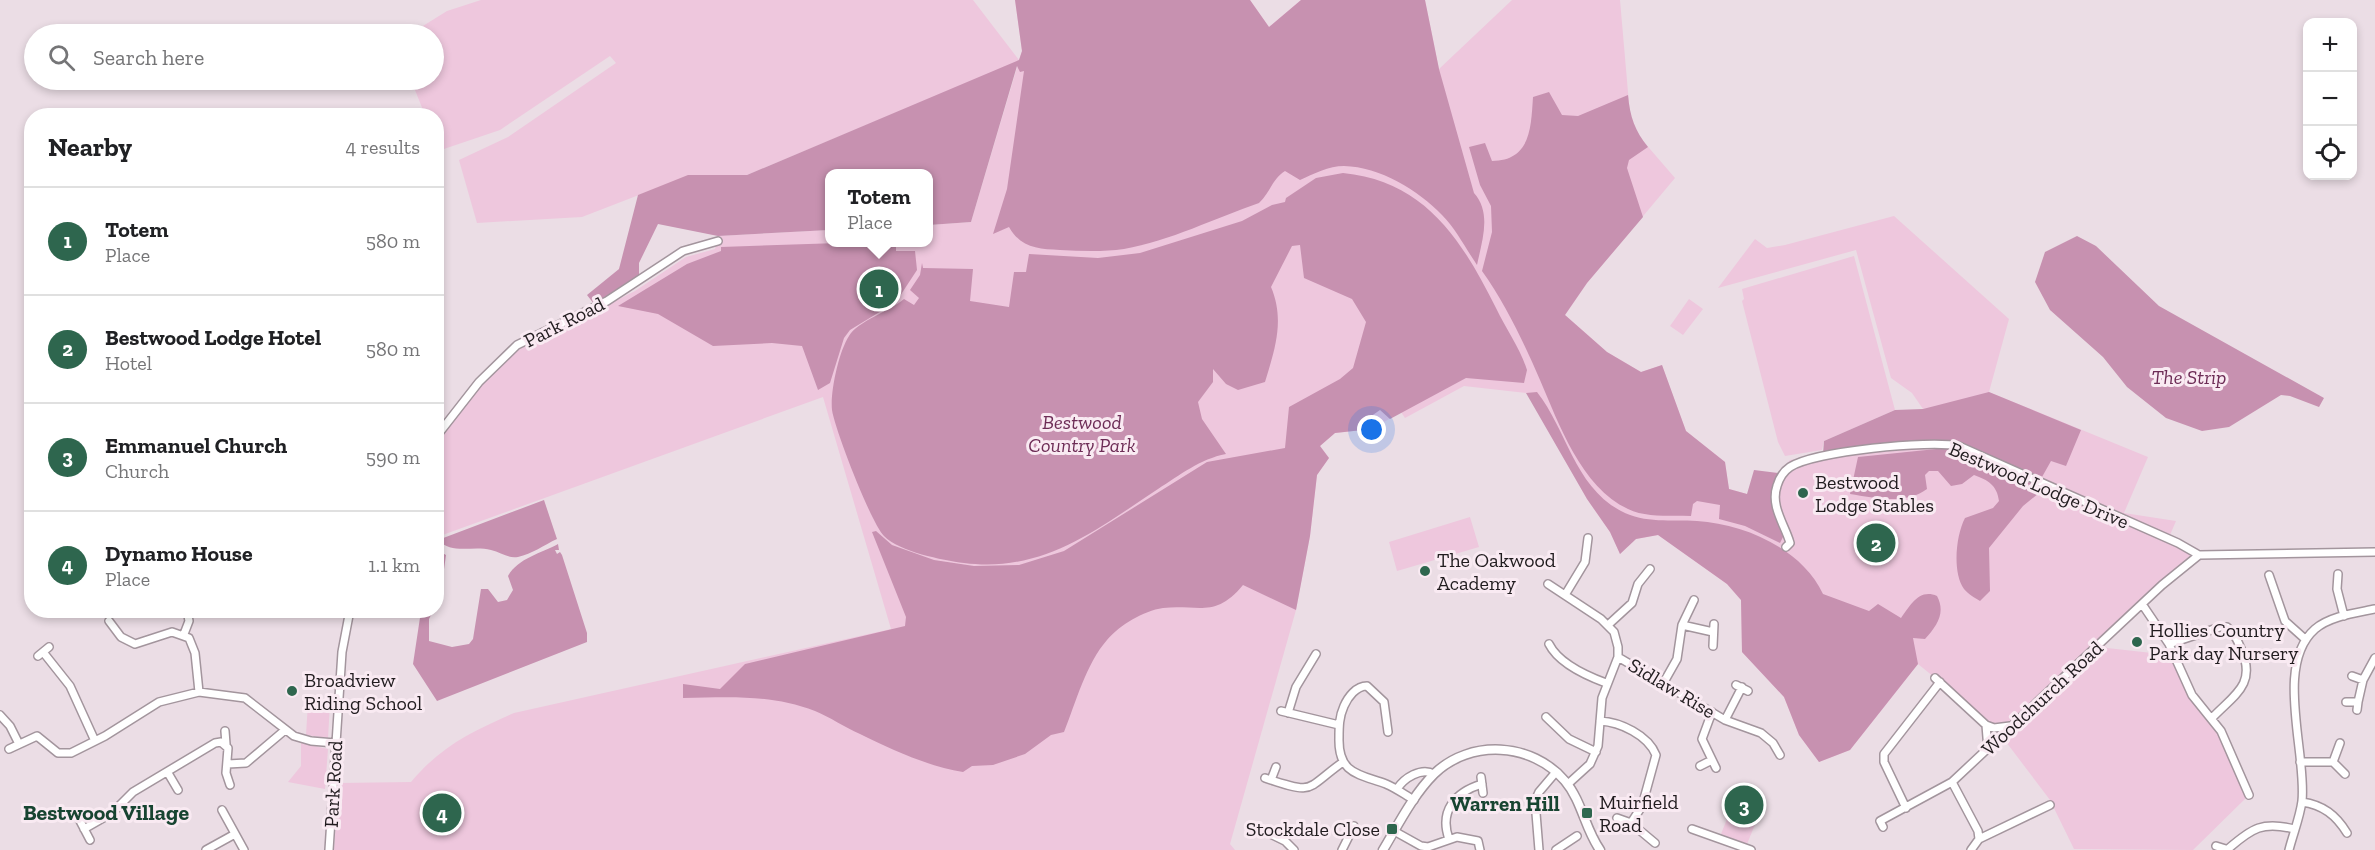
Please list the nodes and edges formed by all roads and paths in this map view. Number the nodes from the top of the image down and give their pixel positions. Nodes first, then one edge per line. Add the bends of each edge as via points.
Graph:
1 (718, 240) dead end
2 (444, 427) edge
3 (1584, 543) dead end
4 (1786, 547) dead end
5 (2375, 552) edge
6 (2199, 555) junction
7 (1645, 570) dead end
8 (2338, 574) dead end
9 (2269, 575) dead end
10 (1548, 584) dead end
11 (1565, 595) junction
12 (1689, 602) dead end
13 (2142, 604) junction
14 (2375, 609) edge
15 (2344, 616) junction
16 (188, 618) edge
17 (348, 618) edge
18 (1714, 624) dead end
19 (1608, 625) junction
20 (1682, 625) junction
21 (110, 626) dead end
22 (1713, 632) junction
23 (184, 634) junction
24 (2306, 639) junction
25 (2169, 644) junction
26 (1713, 646) dead end
27 (1549, 650) dead end
28 (43, 652) dead end
29 (1312, 656) dead end
30 (1618, 657) junction
31 (2375, 660) edge
32 (2352, 676) dead end
33 (2363, 680) junction
34 (1664, 682) junction
35 (1606, 683) junction
36 (1742, 688) dead end
37 (199, 692) junction
38 (2346, 702) dead end
39 (1712, 712) junction
40 (0, 715) edge
41 (1546, 717) dead end
42 (2212, 718) junction
43 (1725, 720) junction
44 (1600, 721) junction
45 (1339, 725) junction
46 (1986, 725) junction
47 (2013, 725) junction
48 (1390, 728) dead end
49 (285, 730) junction
50 (225, 731) dead end
51 (94, 741) junction
52 (335, 743) junction
53 (2340, 743) dead end
54 (19, 744) junction
55 (226, 744) junction
56 (9, 749) dead end
57 (1988, 750) junction
58 (1596, 752) junction
59 (1776, 752) dead end
60 (1343, 762) junction
61 (2300, 762) junction
62 (2333, 762) junction
63 (228, 764) junction
64 (1700, 766) dead end
65 (1276, 767) dead end
66 (168, 772) junction
67 (1557, 772) junction
68 (1434, 774) junction
69 (2345, 774) dead end
70 (1952, 782) junction
71 (1568, 784) junction
72 (230, 785) dead end
73 (1396, 789) junction
74 (178, 790) dead end
75 (1483, 793) dead end
76 (2249, 795) dead end
77 (1414, 800) junction
78 (2302, 801) junction
79 (2050, 806) dead end
80 (1906, 808) junction
81 (222, 810) dead end
82 (1617, 818) dead end
83 (79, 819) dead end
84 (1631, 823) junction
85 (1883, 827) dead end
86 (84, 829) junction
87 (2294, 829) junction
88 (1354, 831) dead end
89 (1394, 831) junction
90 (1696, 833) dead end
91 (2347, 833) dead end
92 (235, 834) junction
93 (1265, 834) dead end
94 (1485, 836) dead end
95 (1449, 839) junction
96 (1978, 839) junction
97 (90, 840) dead end
98 (1478, 841) junction
99 (1575, 841) dead end
100 (1650, 842) dead end
101 (2216, 846) dead end
102 (1428, 848) edge
103 (2228, 849) edge
104 (207, 850) edge
105 (243, 850) edge
106 (329, 850) edge
107 (1294, 850) edge
108 (1342, 850) edge
109 (1383, 850) edge
110 (1480, 850) edge
111 (1539, 850) edge
112 (1556, 850) edge
113 (1600, 850) edge
114 (1751, 850) edge
115 (1971, 850) edge
116 (2289, 850) edge

1 - 2 street, Park Road via 683,251 607,301 518,345 479,382
3 - 11 street via 1585,562
4 - 6 street, Bestwood Lodge Drive via 1790,543 1777,512 1775,495 1779,480 1791,466 1832,455 1945,444 1959,446
5 - 6 street, Bestwood Lodge Drive
6 - 13 street, Woodchurch Road
7 - 19 street via 1632,603
8 - 15 street via 2337,589
9 - 24 street via 2271,592 2285,621
10 - 11 street
11 - 19 street
12 - 20 street
13 - 25 street
13 - 47 street, Woodchurch Road
14 - 15 street
15 - 24 street via 2316,628
16 - 23 street
17 - 52 street, Park Road
18 - 22 street
19 - 30 street via 1617,642
20 - 22 street
20 - 34 street via 1677,659
21 - 23 street via 135,644 172,632
22 - 26 street
23 - 37 street via 193,644
24 - 61 street via 2295,674
25 - 42 street via 2192,695
25 - 42 street via 2220,627 2227,627 2236,637 2247,664 2247,678
27 - 35 street
28 - 51 street via 70,686
29 - 45 street via 1284,712
30 - 34 street, Sidlaw Rise
30 - 35 street
31 - 33 street
32 - 33 street
33 - 38 street via 2357,706
34 - 39 street, Sidlaw Rise
35 - 44 street
36 - 43 street, Sidlaw Rise
37 - 49 street via 250,700
37 - 51 street via 159,702
39 - 43 street, Sidlaw Rise
39 - 64 street via 1701,739 1713,764
40 - 54 street
41 - 58 street via 1555,721 1569,739
42 - 76 street
43 - 59 street, Sidlaw Rise via 1761,733
44 - 58 street
44 - 84 street via 1624,727 1649,744 1656,755 1642,806
45 - 48 street via 1348,699 1363,683 1384,702
45 - 60 street
46 - 47 street
46 - 57 street
46 - 80 street via 1938,680 1884,754 1884,762
47 - 57 street, Woodchurch Road
49 - 52 street via 302,739
49 - 63 street via 272,748 246,763
50 - 55 street
51 - 54 street via 64,754 52,750 37,736
52 - 106 street, Park Road
53 - 62 street
54 - 56 street
55 - 63 street
55 - 66 street via 215,742
57 - 70 street, Woodchurch Road
58 - 71 street via 1586,769
60 - 65 street via 1308,788 1268,779
60 - 73 street via 1359,776
61 - 62 street
61 - 78 street
62 - 69 street
63 - 72 street
66 - 74 street
66 - 86 street
67 - 68 street via 1528,755 1501,749 1470,753
67 - 71 street
67 - 111 street via 1536,799
68 - 73 street via 1423,771 1403,780
68 - 77 street
70 - 80 street, Woodchurch Road
70 - 96 street via 1978,831
71 - 113 street
73 - 77 street
75 - 95 street via 1482,781 1452,802 1445,819
77 - 89 street
78 - 87 street
78 - 91 street via 2341,816
79 - 96 street
80 - 85 street, Woodchurch Road via 1880,821
81 - 92 street
82 - 84 street
83 - 86 street
84 - 100 street
86 - 97 street
87 - 103 street via 2264,824
87 - 116 street
88 - 108 street
89 - 102 street
89 - 109 street
90 - 114 street
92 - 104 street
92 - 105 street
93 - 107 street via 1285,841
94 - 98 street
95 - 98 street via 1466,837
95 - 102 street
96 - 115 street
98 - 110 street
99 - 112 street
101 - 103 street

